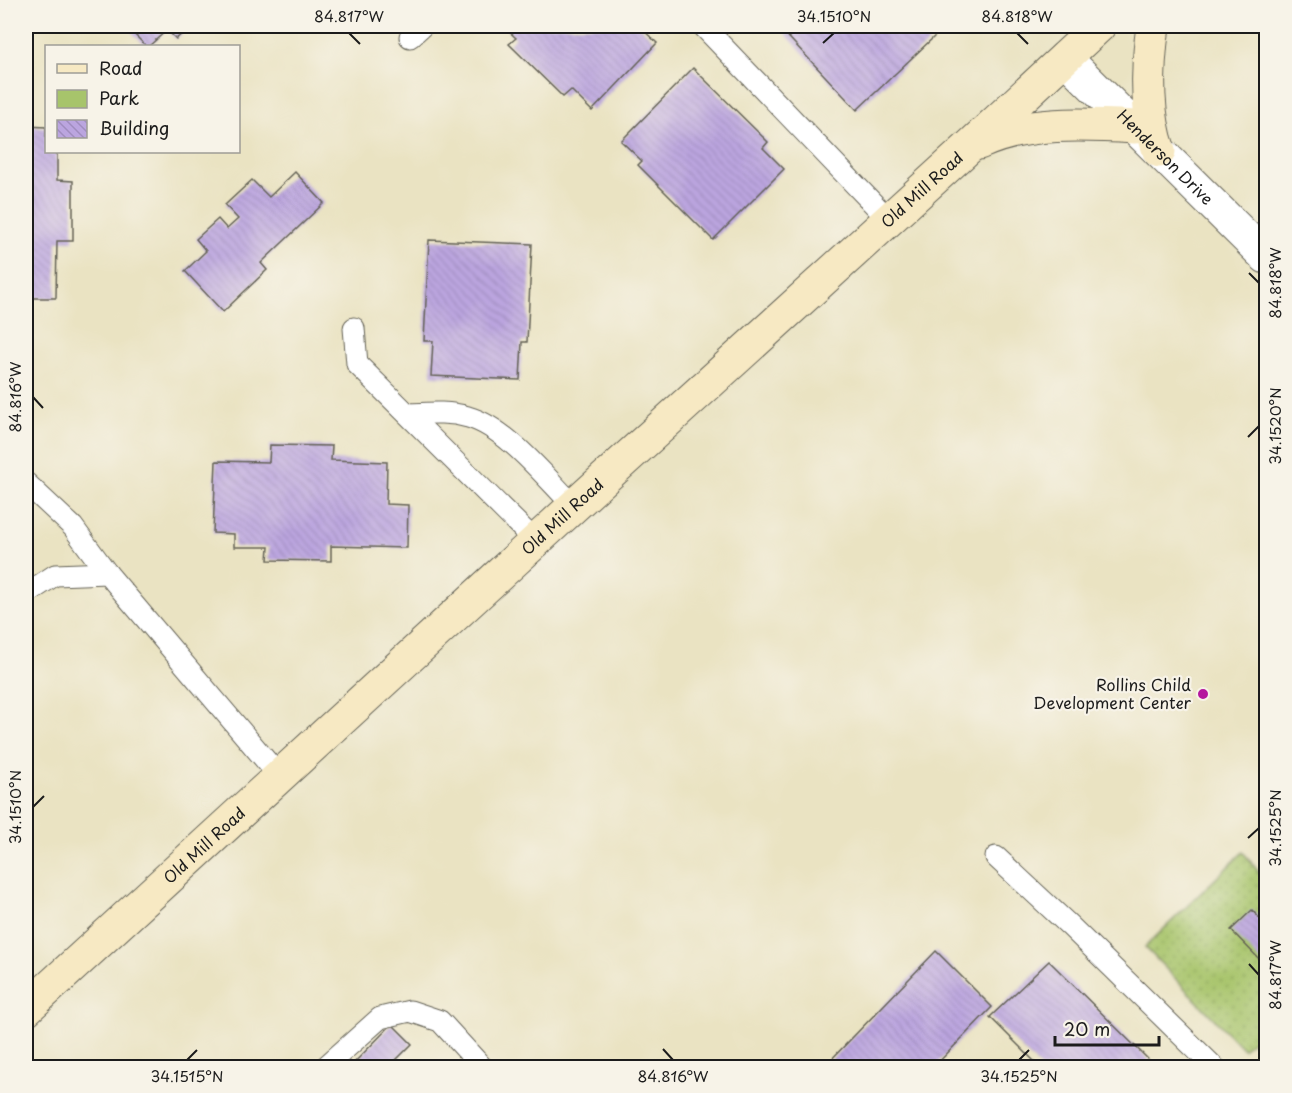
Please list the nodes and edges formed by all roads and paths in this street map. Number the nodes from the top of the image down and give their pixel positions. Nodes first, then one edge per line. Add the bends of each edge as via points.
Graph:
1 (703, 26) edge
2 (1099, 26) edge
3 (1154, 26) edge
4 (1065, 58) junction
5 (1135, 127) junction
6 (969, 147) junction
7 (1159, 151) junction
8 (889, 220) junction
9 (1266, 257) edge
10 (354, 328) dead end
11 (408, 414) junction
12 (26, 483) edge
13 (573, 506) junction
14 (535, 541) junction
15 (107, 573) junction
16 (26, 594) edge
17 (279, 776) junction
18 (996, 857) dead end
19 (26, 1009) edge
20 (324, 1068) edge
21 (483, 1068) edge
22 (1215, 1068) edge

1 - 8 lane
2 - 4 street, Old Mill Road
3 - 7 street via 1149,88 1153,134
4 - 5 street, Henderson Drive
4 - 6 street, Old Mill Road
5 - 6 street via 1020,130
5 - 7 street, Henderson Drive
6 - 8 street, Old Mill Road
7 - 9 street, Henderson Drive
8 - 13 street, Old Mill Road
10 - 11 lane via 357,364
11 - 13 lane via 445,413 488,425 507,438
11 - 14 lane
12 - 15 lane via 73,527
13 - 14 street, Old Mill Road
14 - 17 street, Old Mill Road
15 - 16 lane via 55,575
15 - 17 lane
17 - 19 street, Old Mill Road
18 - 22 lane
20 - 21 lane via 380,1018 410,1011 440,1021

